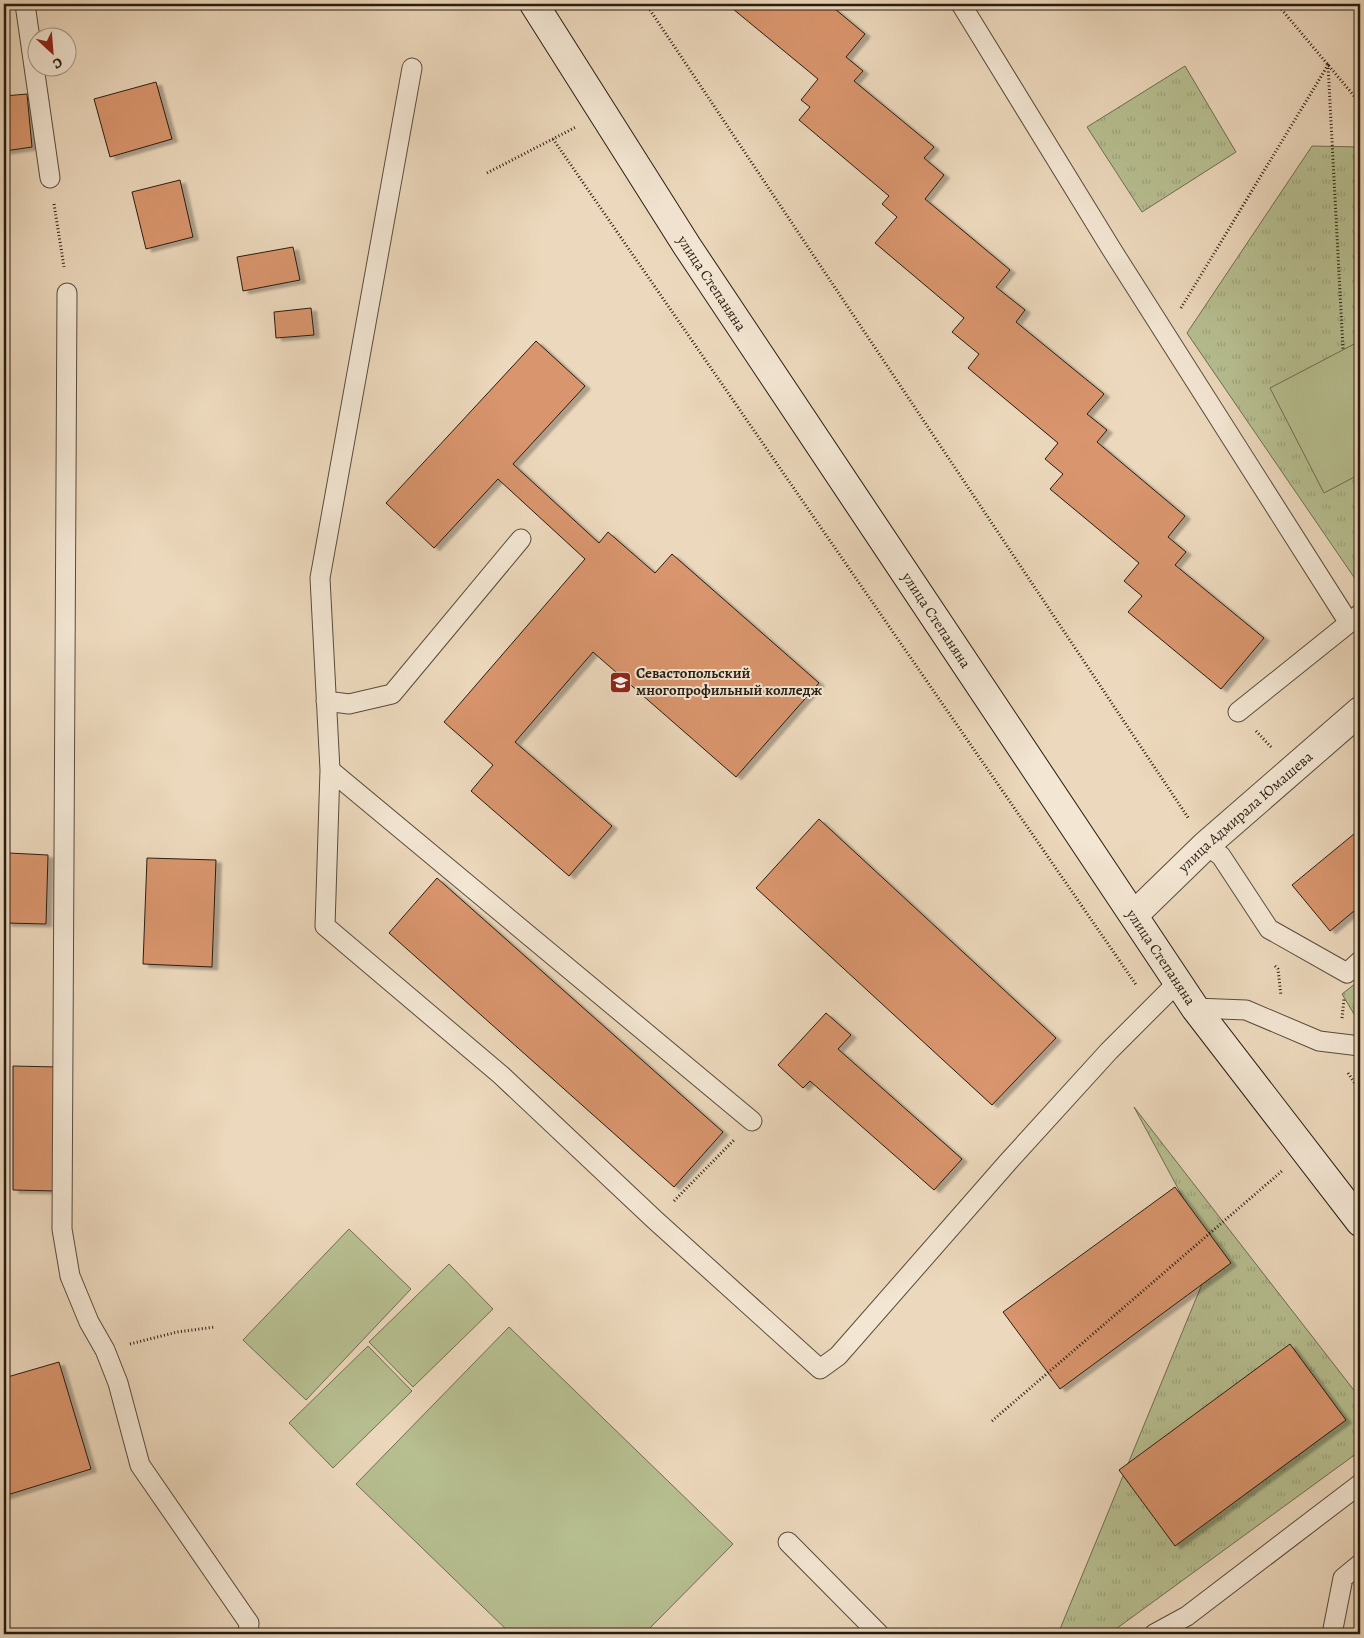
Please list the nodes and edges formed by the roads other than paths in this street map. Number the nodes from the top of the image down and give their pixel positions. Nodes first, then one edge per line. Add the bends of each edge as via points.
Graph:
1 (25, 4) edge
2 (534, 4) edge
3 (961, 4) edge
4 (412, 68) dead end
5 (50, 178) road end
6 (67, 293) road end
7 (521, 539) dead end
8 (1354, 618) edge
9 (326, 701) junction
10 (1360, 711) edge
11 (1238, 712) road end
12 (330, 770) junction
13 (1206, 845) junction
14 (1134, 915) junction
15 (1360, 961) edge
16 (1178, 982) junction
17 (1195, 1008) junction
18 (1360, 1046) edge
19 (752, 1121) road end
20 (1360, 1222) edge
21 (1360, 1484) edge
22 (788, 1542) dead end
23 (1360, 1564) edge
24 (248, 1634) edge
25 (879, 1634) edge
26 (1154, 1634) edge
27 (1332, 1634) edge

1 - 5 lane
2 - 14 main road, улица Степаняна via 687,246
3 - 8 lane via 1165,334
4 - 9 lane via 320,578
6 - 24 lane via 62,1229 70,1276 118,1383 140,1465 248,1623
7 - 9 lane via 392,694 349,704
8 - 11 lane
9 - 12 lane
10 - 13 main road, улица Адмирала Юмашева
12 - 16 lane via 325,926 501,1076 820,1369 838,1356 1008,1162 1109,1051
12 - 19 lane
13 - 14 main road, улица Адмирала Юмашева
13 - 15 lane via 1222,856 1268,928 1347,973
14 - 16 main road, улица Степаняна
16 - 17 main road, улица Степаняна
17 - 18 lane via 1246,1010 1318,1041
17 - 20 main road, улица Степаняна
21 - 26 lane via 1187,1616
22 - 25 lane
23 - 27 lane via 1343,1578

